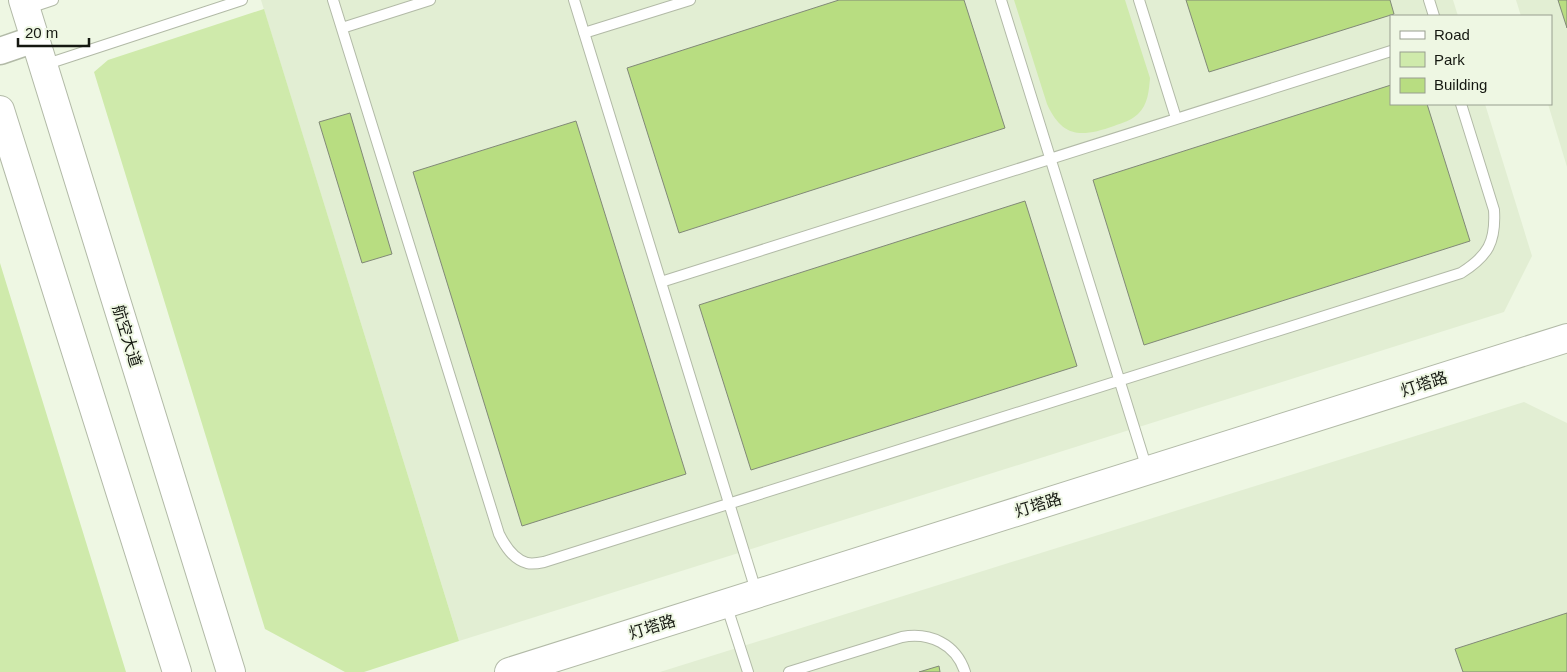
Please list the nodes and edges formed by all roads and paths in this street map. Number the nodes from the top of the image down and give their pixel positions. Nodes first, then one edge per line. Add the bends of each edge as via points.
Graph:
1 (53, 0) edge
2 (242, 0) edge
3 (333, 0) edge
4 (430, 0) edge
5 (574, 0) edge
6 (690, 0) edge
7 (1001, 0) edge
8 (1139, 0) edge
9 (1429, 0) edge
10 (25, 4) edge
11 (1434, 15) edge
12 (342, 28) junction
13 (584, 34) junction
14 (36, 39) junction
15 (0, 51) edge
16 (1390, 51) edge
17 (44, 66) junction
18 (1461, 105) edge
19 (0, 110) edge
20 (1176, 118) junction
21 (1050, 158) junction
22 (660, 282) junction
23 (1567, 338) edge
24 (1119, 380) junction
25 (1147, 471) junction
26 (729, 504) junction
27 (757, 594) junction
28 (726, 604) junction
29 (177, 672) edge
30 (231, 672) edge
31 (509, 672) edge
32 (748, 672) edge
33 (789, 672) edge
34 (965, 672) edge

1 - 10 lane
2 - 17 lane
3 - 12 lane
4 - 12 lane
5 - 13 lane
6 - 13 lane
7 - 21 lane
8 - 20 lane
9 - 11 lane
10 - 14 main road, 航空大道
12 - 26 lane via 499,534 506,547 516,558 528,564 544,562
13 - 22 lane
14 - 15 street
14 - 17 main road, 航空大道
16 - 20 lane
17 - 30 main road, 航空大道
18 - 24 lane via 1494,210 1492,240 1475,264 1461,273
19 - 29 main road
20 - 21 lane
21 - 22 lane
21 - 24 lane
22 - 26 lane
23 - 25 main road, 灯塔路
24 - 25 lane
24 - 26 lane
25 - 27 main road, 灯塔路
26 - 27 lane
27 - 28 main road, 灯塔路
28 - 31 main road, 灯塔路
28 - 32 lane
33 - 34 lane via 913,635 926,636 944,644 959,658

